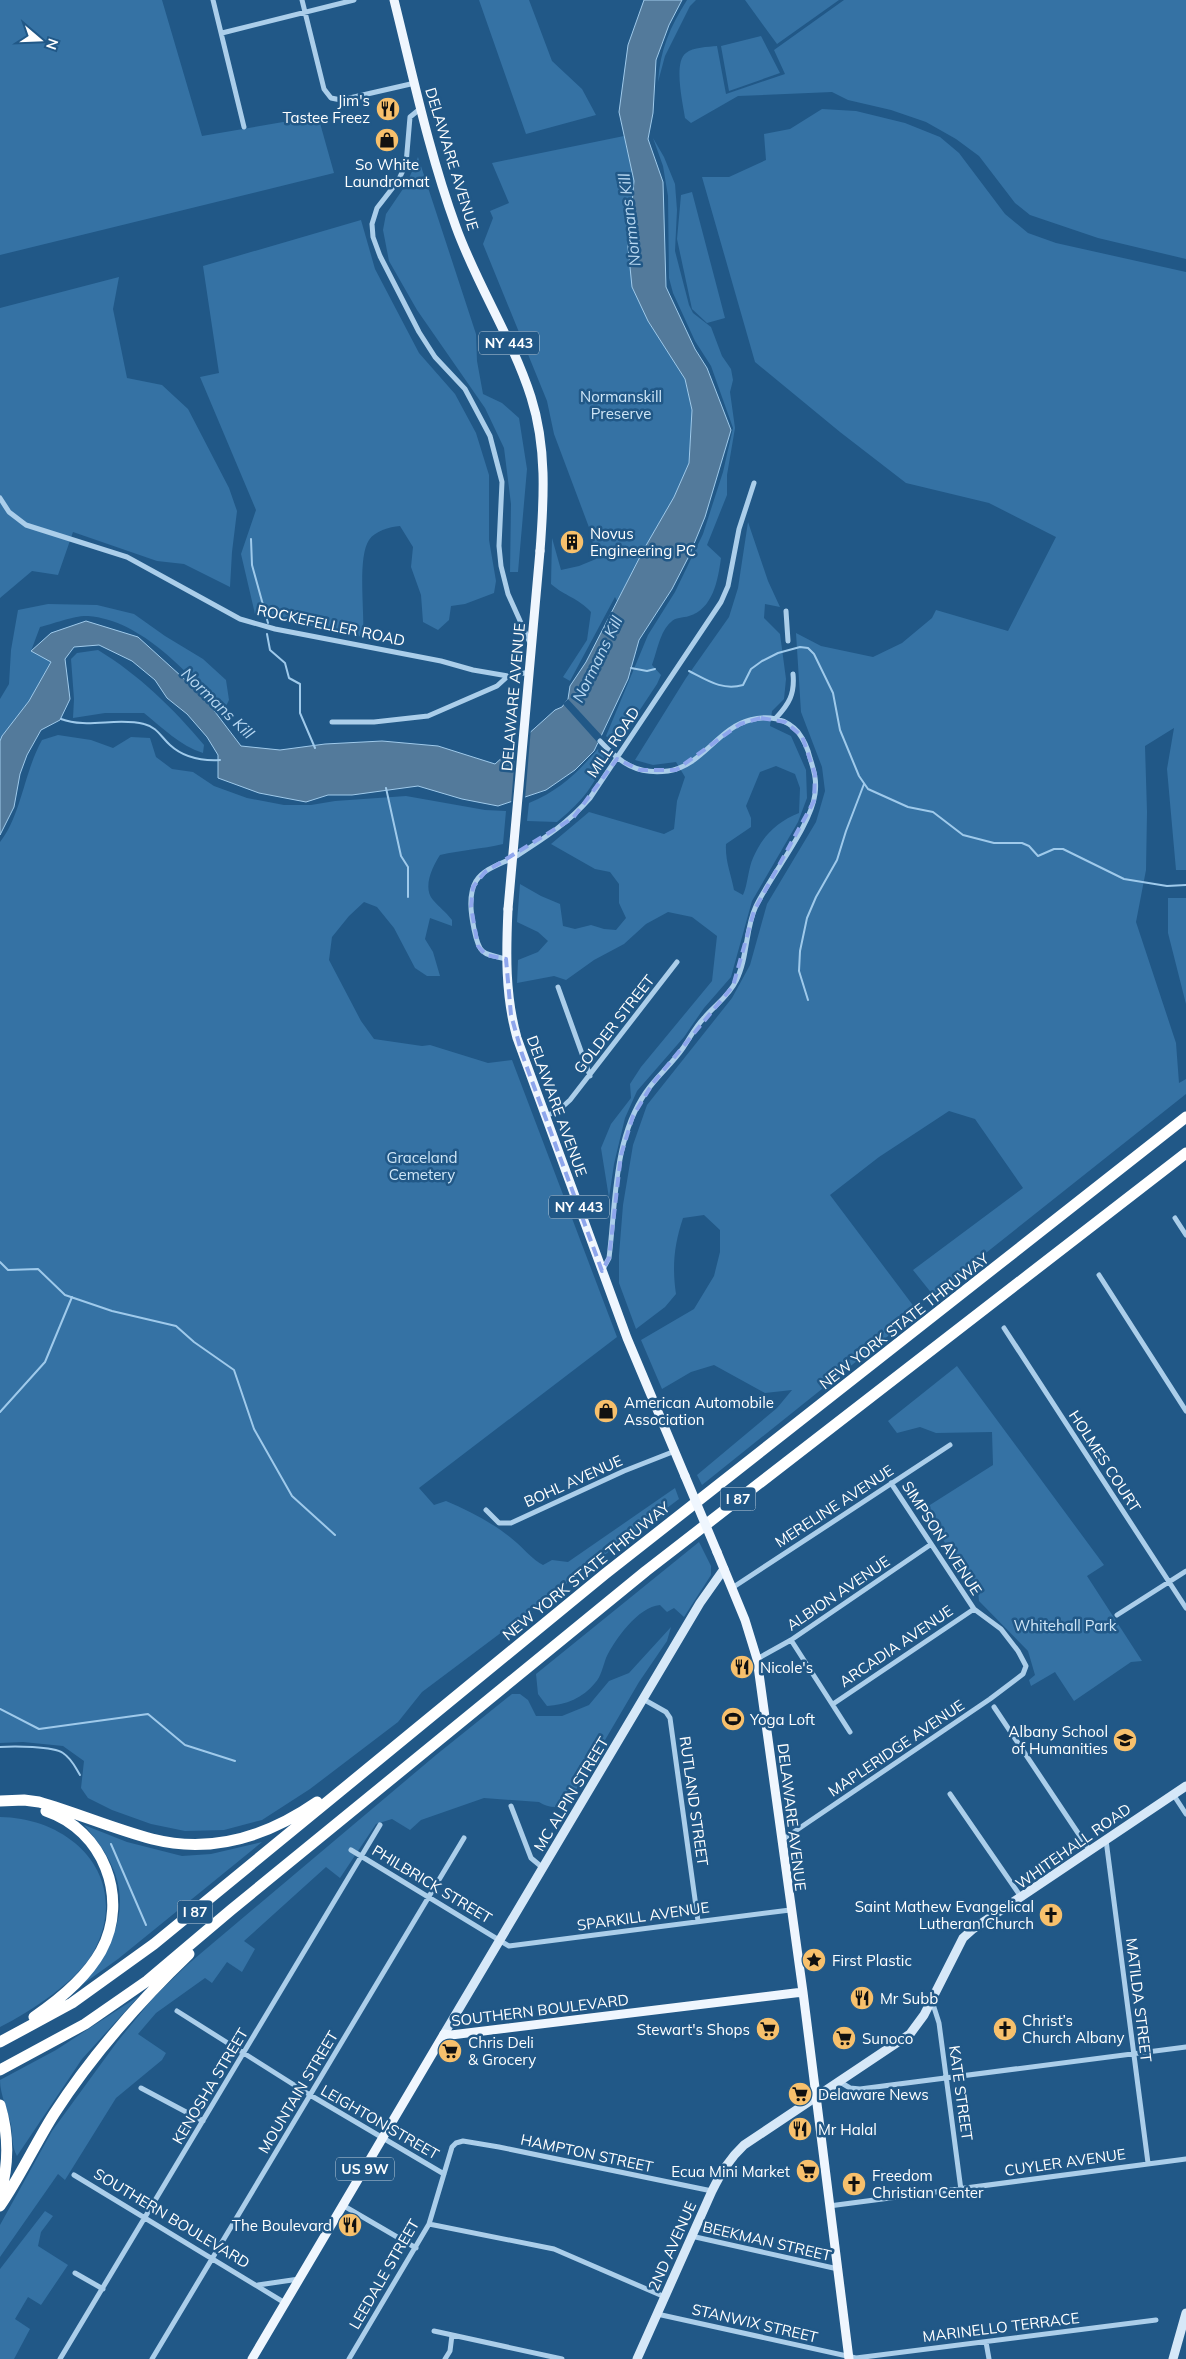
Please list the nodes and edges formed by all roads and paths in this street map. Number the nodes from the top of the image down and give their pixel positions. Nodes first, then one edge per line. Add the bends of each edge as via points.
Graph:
1 (214, 0) edge
2 (302, 0) edge
3 (354, 0) edge
4 (394, 0) edge
5 (305, 12) junction
6 (222, 32) junction
7 (414, 83) junction
8 (421, 108) junction
9 (244, 127) dead end
10 (754, 483) dead end
11 (0, 498) edge
12 (786, 611) dead end
13 (788, 641) dead end
14 (793, 674) dead end
15 (508, 676) junction
16 (776, 718) junction
17 (332, 722) dead end
18 (600, 741) dead end
19 (617, 759) junction
20 (506, 959) junction
21 (677, 962) dead end
22 (558, 988) dead end
23 (590, 1076) junction
24 (545, 1116) junction
25 (1186, 1117) edge
26 (1186, 1153) edge
27 (1175, 1218) dead end
28 (1186, 1235) edge
29 (602, 1271) junction
30 (1098, 1274) dead end
31 (1004, 1328) dead end
32 (1186, 1411) edge
33 (950, 1445) dead end
34 (675, 1451) junction
35 (890, 1483) junction
36 (486, 1510) dead end
37 (930, 1545) junction
38 (724, 1569) junction
39 (1186, 1571) edge
40 (1169, 1582) junction
41 (732, 1588) junction
42 (1186, 1608) edge
43 (974, 1609) junction
44 (1117, 1615) dead end
45 (791, 1640) junction
46 (757, 1659) junction
47 (1023, 1674) joint
48 (643, 1699) junction
49 (833, 1704) junction
50 (994, 1707) dead end
51 (850, 1732) dead end
52 (375, 1763) junction
53 (1186, 1786) edge
54 (950, 1794) dead end
55 (1173, 1794) junction
56 (0, 1801) edge
57 (511, 1806) dead end
58 (0, 1808) edge
59 (1186, 1814) edge
60 (380, 1825) dead end
61 (464, 1838) dead end
62 (1106, 1840) junction
63 (782, 1841) junction
64 (351, 1850) dead end
65 (1090, 1851) junction
66 (298, 1856) junction
67 (362, 1856) junction
68 (543, 1868) junction
69 (429, 1897) junction
70 (1021, 1898) junction
71 (790, 1910) junction
72 (698, 1921) junction
73 (500, 1940) junction
74 (803, 1992) junction
75 (932, 2001) junction
76 (177, 2011) dead end
77 (444, 2034) junction
78 (0, 2040) edge
79 (1186, 2047) edge
80 (1133, 2053) junction
81 (244, 2054) junction
82 (0, 2070) edge
83 (947, 2078) junction
84 (840, 2082) junction
85 (141, 2088) dead end
86 (310, 2095) junction
87 (815, 2098) junction
88 (0, 2105) edge
89 (203, 2121) junction
90 (382, 2138) junction
91 (456, 2143) joint
92 (1186, 2159) edge
93 (1148, 2163) junction
94 (444, 2174) junction
95 (74, 2175) dead end
96 (962, 2190) junction
97 (712, 2191) junction
98 (0, 2195) edge
99 (0, 2206) edge
100 (344, 2206) junction
101 (829, 2206) junction
102 (144, 2219) junction
103 (429, 2224) junction
104 (692, 2236) junction
105 (416, 2248) junction
106 (212, 2259) junction
107 (838, 2270) junction
108 (75, 2273) dead end
109 (300, 2279) junction
110 (257, 2285) junction
111 (103, 2289) junction
112 (664, 2297) junction
113 (285, 2304) junction
114 (1186, 2313) edge
115 (657, 2314) junction
116 (1156, 2320) dead end
117 (434, 2331) dead end
118 (452, 2335) junction
119 (986, 2342) junction
120 (848, 2358) edge
121 (60, 2359) edge
122 (152, 2359) edge
123 (252, 2359) edge
124 (349, 2359) edge
125 (445, 2359) edge
126 (562, 2359) edge
127 (637, 2359) edge
128 (989, 2359) edge
129 (1173, 2359) edge

1 - 6 street
2 - 5 street
3 - 5 street
4 - 7 main road, DELAWARE AVENUE / NY 443
5 - 6 street
5 - 7 street via 326,92 331,98 341,100
6 - 9 street
7 - 8 main road, DELAWARE AVENUE / NY 443
8 - 15 street, ROCKEFELLER ROAD via 410,117 405,168 377,208 373,237 419,332 435,356 465,389 490,436 502,482 499,546 504,580 534,658 530,672
8 - 20 main road, DELAWARE AVENUE / NY 443, bridge via 456,228 531,398 543,466 540,551
10 - 19 street, MILL ROAD via 721,602
11 - 15 street, ROCKEFELLER ROAD via 9,512 26,525 127,557 240,619 275,629
12 - 13 street
14 - 16 street via 792,697
15 - 17 street via 497,686 428,716 374,722
16 - 19 street via 740,724 676,770 640,770
16 - 29 street via 802,736 815,774 814,801 754,911 738,979 698,1025 633,1116 621,1156 609,1258
18 - 19 street
19 - 20 street, MILL ROAD via 572,818 485,872 473,887 471,907 478,946 486,955
20 - 24 main road, DELAWARE AVENUE / NY 443 via 513,1027
21 - 23 street, GOLDER STREET
22 - 23 street
23 - 24 street, GOLDER STREET via 565,1106
24 - 29 main road, DELAWARE AVENUE / NY 443
25 - 52 highway, NEW YORK STATE THRUWAY / I 87 via 613,1568
26 - 66 highway, I 87 via 646,1571
27 - 28 street
29 - 34 main road, DELAWARE AVENUE / NY 443
30 - 32 street
31 - 40 street, HOLMES COURT
33 - 35 street, MERELINE AVENUE
34 - 36 street, BOHL AVENUE via 512,1523 499,1523
34 - 38 main road, DELAWARE AVENUE / NY 443, bridge
35 - 37 street, SIMPSON AVENUE
35 - 41 street, MERELINE AVENUE
37 - 43 street, SIMPSON AVENUE
37 - 45 street, ALBION AVENUE
38 - 41 main road, DELAWARE AVENUE / NY 443
38 - 48 street, MC ALPIN STREET
39 - 40 street
40 - 42 street, HOLMES COURT
40 - 44 street
41 - 46 main road, DELAWARE AVENUE / NY 443
43 - 47 street, SIMPSON AVENUE via 1008,1638 1026,1666
43 - 49 street, ARCADIA AVENUE
45 - 46 street, ALBION AVENUE
45 - 49 street
46 - 63 main road, DELAWARE AVENUE / NY 443
47 - 63 street, MAPLERIDGE AVENUE
48 - 68 street, MC ALPIN STREET
48 - 72 street, RUTLAND STREET via 666,1712 670,1718
49 - 51 street
50 - 65 street
52 - 56 highway via 303,1812 270,1830 214,1843 159,1841 39,1802
52 - 78 highway, NEW YORK STATE THRUWAY / I 87 via 132,1961 72,2003
53 - 55 street, WHITEHALL ROAD
54 - 70 street
55 - 59 street
55 - 62 street, WHITEHALL ROAD
57 - 68 street via 532,1858
58 - 78 highway via 42,1810 77,1827 103,1860 113,1900 105,1941 88,1968 53,2003
60 - 67 street, KENOSHA STREET
61 - 69 street, MOUNTAIN STREET
62 - 65 street, WHITEHALL ROAD
62 - 80 street, MATILDA STREET
63 - 71 main road, DELAWARE AVENUE / NY 443
64 - 67 street, PHILBRICK STREET
65 - 70 street, WHITEHALL ROAD
66 - 82 highway, I 87 via 126,1996 63,2037
66 - 99 highway via 191,1952 122,2024 57,2109
67 - 69 street, PHILBRICK STREET
67 - 81 street, KENOSHA STREET
68 - 73 street, MC ALPIN STREET
69 - 73 street, PHILBRICK STREET
69 - 86 street, MOUNTAIN STREET
70 - 75 street, WHITEHALL ROAD via 963,1938
71 - 72 street, SPARKILL AVENUE
71 - 74 main road, DELAWARE AVENUE / NY 443
72 - 73 street, SPARKILL AVENUE via 509,1946
73 - 77 street, MC ALPIN STREET
74 - 77 main road, SOUTHERN BOULEVARD
74 - 87 main road, DELAWARE AVENUE
75 - 83 street, KATE STREET via 939,2023
75 - 84 street, WHITEHALL ROAD via 910,2034
76 - 81 street, LEIGHTON STREET
77 - 90 main road, SOUTHERN BOULEVARD / US 9W
79 - 80 street
80 - 83 street
80 - 93 street, MATILDA STREET
81 - 86 street, LEIGHTON STREET
81 - 89 street, KENOSHA STREET
83 - 84 street via 860,2089
83 - 96 street, KATE STREET
84 - 87 street, WHITEHALL ROAD
85 - 89 street
86 - 90 street, LEIGHTON STREET
86 - 106 street, MOUNTAIN STREET
87 - 97 street, 2ND AVENUE via 744,2145 724,2166
87 - 101 main road, DELAWARE AVENUE
88 - 98 highway via 7,2151
89 - 102 street, KENOSHA STREET
90 - 94 street, LEIGHTON STREET
90 - 100 main road, SOUTHERN BOULEVARD / US 9W
91 - 94 street, LEEDALE STREET
91 - 97 street, HAMPTON STREET via 463,2141
92 - 93 street, CUYLER AVENUE
93 - 96 street, CUYLER AVENUE
94 - 103 street, LEEDALE STREET
95 - 102 street, SOUTHERN BOULEVARD
96 - 101 street, CUYLER AVENUE
97 - 104 street, 2ND AVENUE
100 - 105 street
100 - 109 main road, SOUTHERN BOULEVARD / US 9W
101 - 107 main road, DELAWARE AVENUE
102 - 106 street, SOUTHERN BOULEVARD
102 - 111 street, KENOSHA STREET
103 - 105 street, LEEDALE STREET
103 - 112 street via 554,2249
104 - 107 street, BEEKMAN STREET
104 - 112 street, 2ND AVENUE
105 - 124 street, LEEDALE STREET
106 - 110 street, SOUTHERN BOULEVARD
106 - 122 street, MOUNTAIN STREET
107 - 120 main road, DELAWARE AVENUE
108 - 111 street
109 - 110 street, SOUTHERN BOULEVARD
109 - 113 main road, SOUTHERN BOULEVARD / US 9W
110 - 113 street, SOUTHERN BOULEVARD
111 - 121 street, KENOSHA STREET
112 - 115 street, 2ND AVENUE
113 - 123 main road, US 9W
114 - 129 street
115 - 120 street, STANWIX STREET
115 - 127 street, 2ND AVENUE
116 - 119 street, MARINELLO TERRACE
117 - 118 street
118 - 125 street via 450,2351
118 - 126 street
119 - 120 street, MARINELLO TERRACE
119 - 128 street

